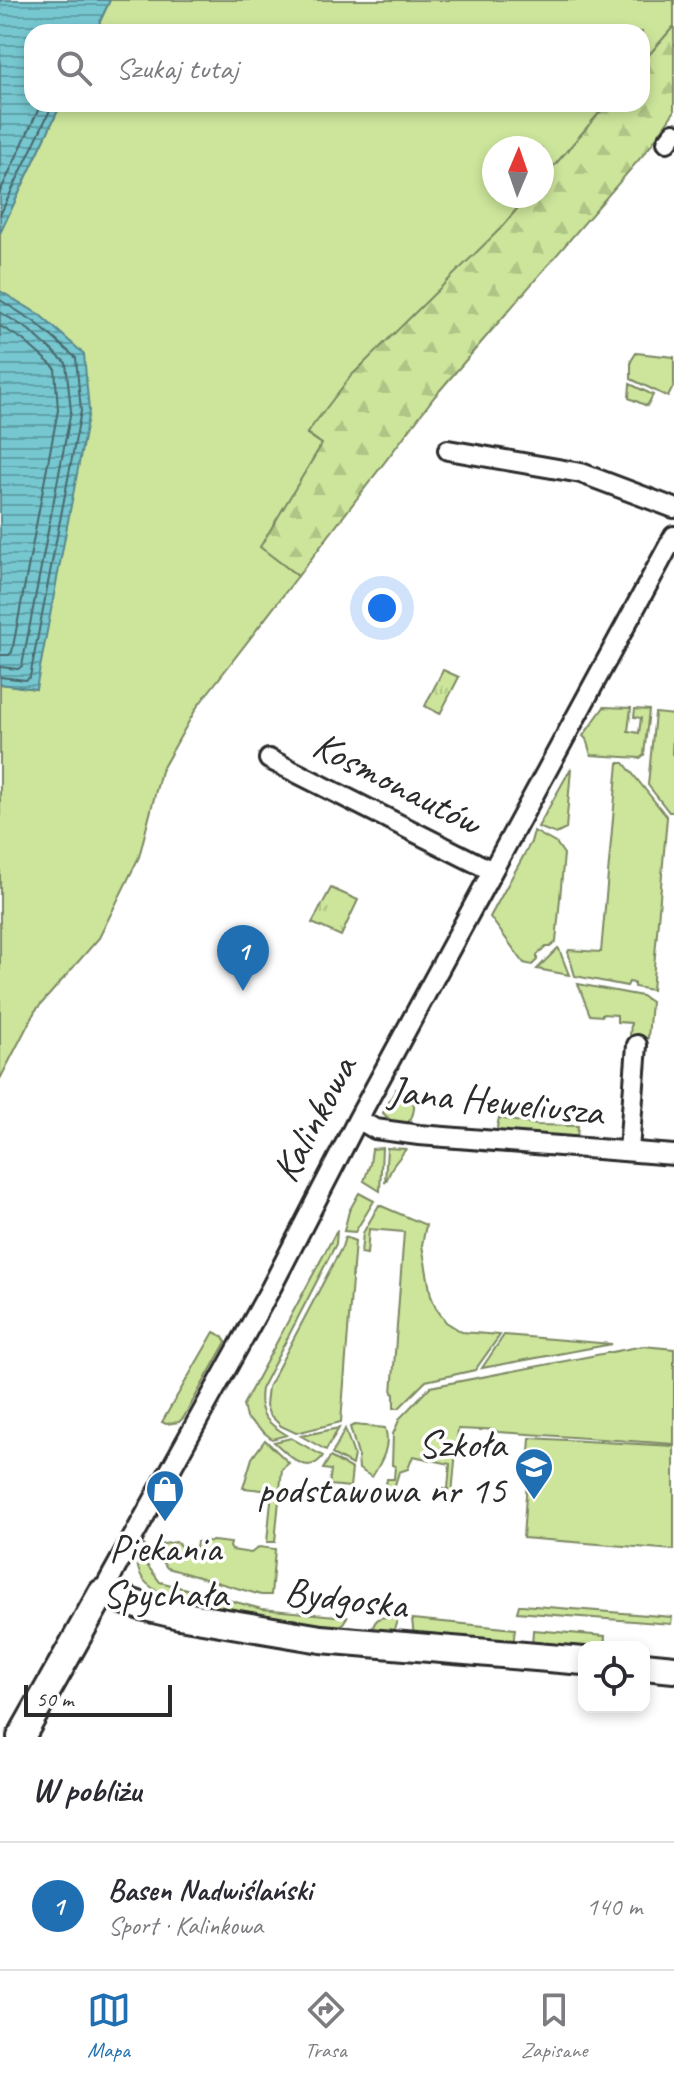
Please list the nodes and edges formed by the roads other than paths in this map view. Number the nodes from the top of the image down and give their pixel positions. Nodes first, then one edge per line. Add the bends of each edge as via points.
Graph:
1 (448, 450) dead end
2 (674, 508) edge
3 (674, 536) edge
4 (269, 759) dead end
5 (492, 871) junction
6 (637, 1045) dead end
7 (358, 1119) junction
8 (629, 1150) junction
9 (674, 1155) edge
10 (102, 1593) junction
11 (578, 1660) edge
12 (650, 1667) edge
13 (674, 1669) edge
14 (21, 1737) edge

1 - 2 street via 581,473
3 - 5 street, Kalinkowa
4 - 5 street, Kosmonautów
5 - 7 street, Kalinkowa
6 - 8 street, Jana Heweliusza
7 - 8 street, Jana Heweliusza via 375,1129 419,1135
7 - 10 street, Kalinkowa
8 - 9 street, Jana Heweliusza
10 - 11 street, Bydgoska via 179,1615 321,1639
10 - 14 street, Kalinkowa
12 - 13 street

